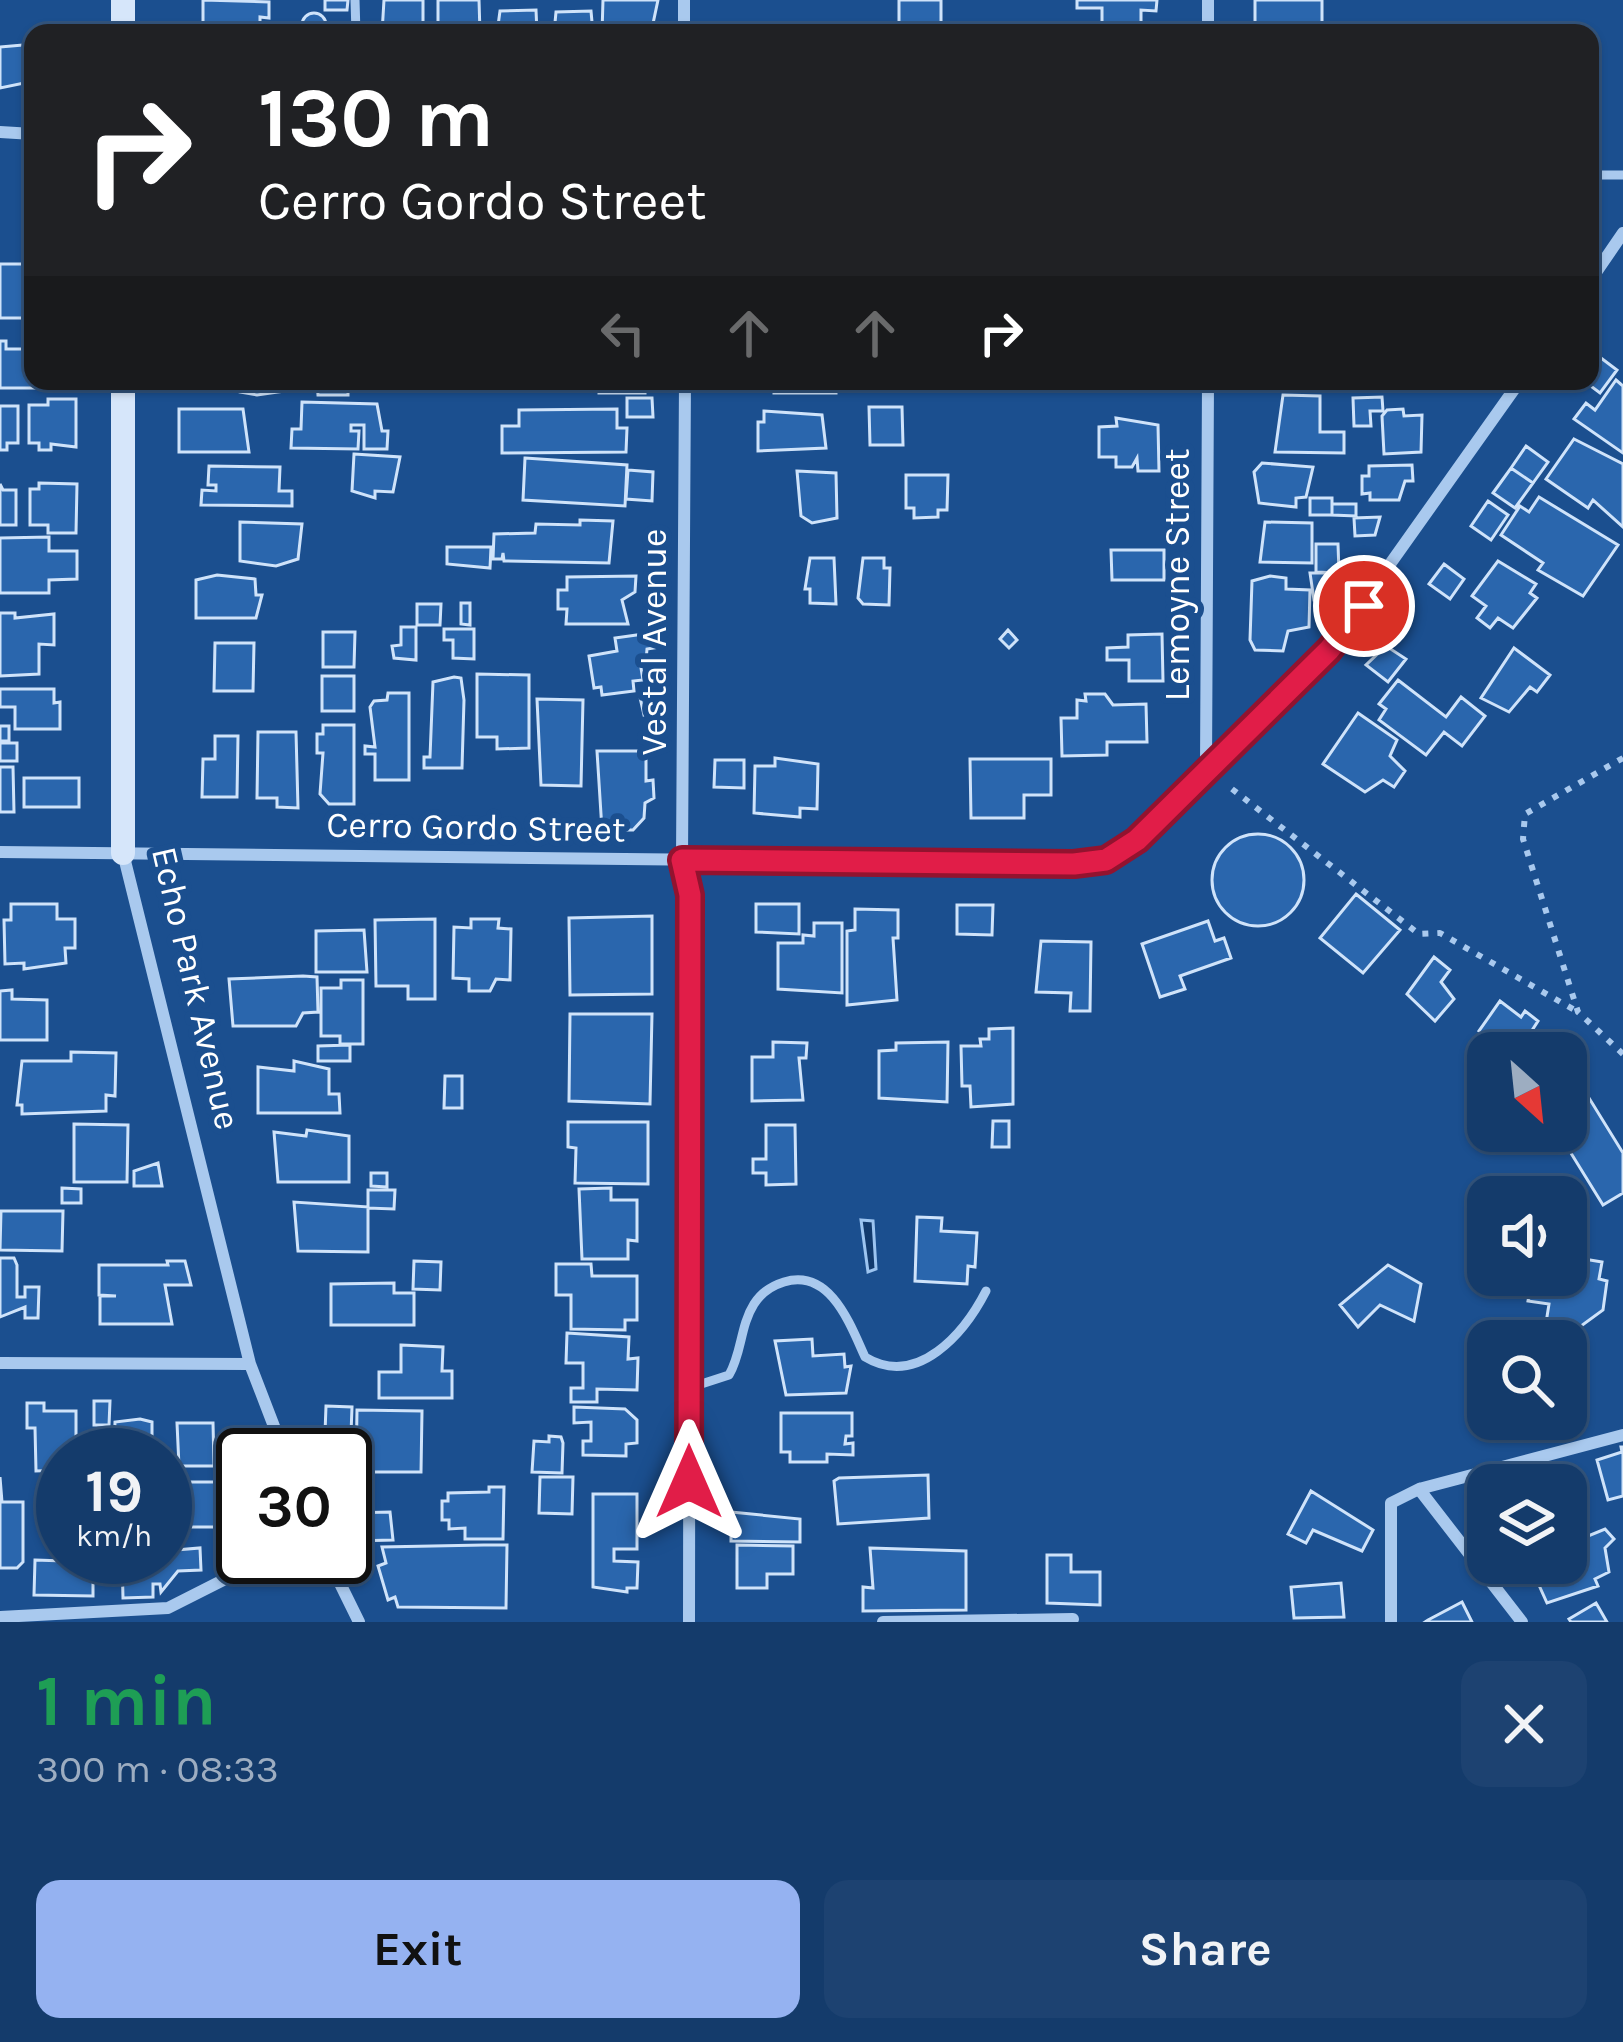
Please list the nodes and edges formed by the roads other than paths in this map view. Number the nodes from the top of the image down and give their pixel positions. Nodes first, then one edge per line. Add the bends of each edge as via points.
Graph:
1 (1623, 233) edge
2 (1599, 268) edge
3 (123, 390) edge
4 (685, 390) edge
5 (1208, 390) edge
6 (1514, 390) edge
7 (1206, 770) junction
8 (0, 852) edge
9 (123, 853) junction
10 (682, 860) junction
11 (986, 1291) dead end
12 (0, 1364) edge
13 (250, 1364) junction
14 (689, 1388) junction
15 (275, 1428) edge
16 (1623, 1435) edge
17 (1419, 1489) junction
18 (216, 1584) edge
19 (340, 1584) edge
20 (0, 1617) edge
21 (1073, 1619) edge
22 (359, 1622) edge
23 (689, 1622) edge
24 (883, 1622) edge
25 (1390, 1622) edge
26 (1522, 1622) edge

1 - 2 street
3 - 9 street, Echo Park Avenue
4 - 10 street, Vestal Avenue
5 - 7 street, Lemoyne Street
6 - 7 street, Cerro Gordo Street via 1329,650
7 - 10 street, Cerro Gordo Street via 1106,860
8 - 9 street, Cerro Gordo Street
9 - 10 street, Cerro Gordo Street
9 - 13 street, Echo Park Avenue
10 - 14 street, Vestal Avenue via 690,895
11 - 14 lane via 954,1342 892,1366 866,1357 826,1291 806,1280 783,1282 756,1299 729,1375
12 - 13 street
13 - 15 street, Echo Park Avenue
14 - 23 street, Vestal Avenue
16 - 17 street
17 - 25 street via 1391,1503
17 - 26 street
18 - 20 street via 168,1608
19 - 22 street
21 - 24 street

